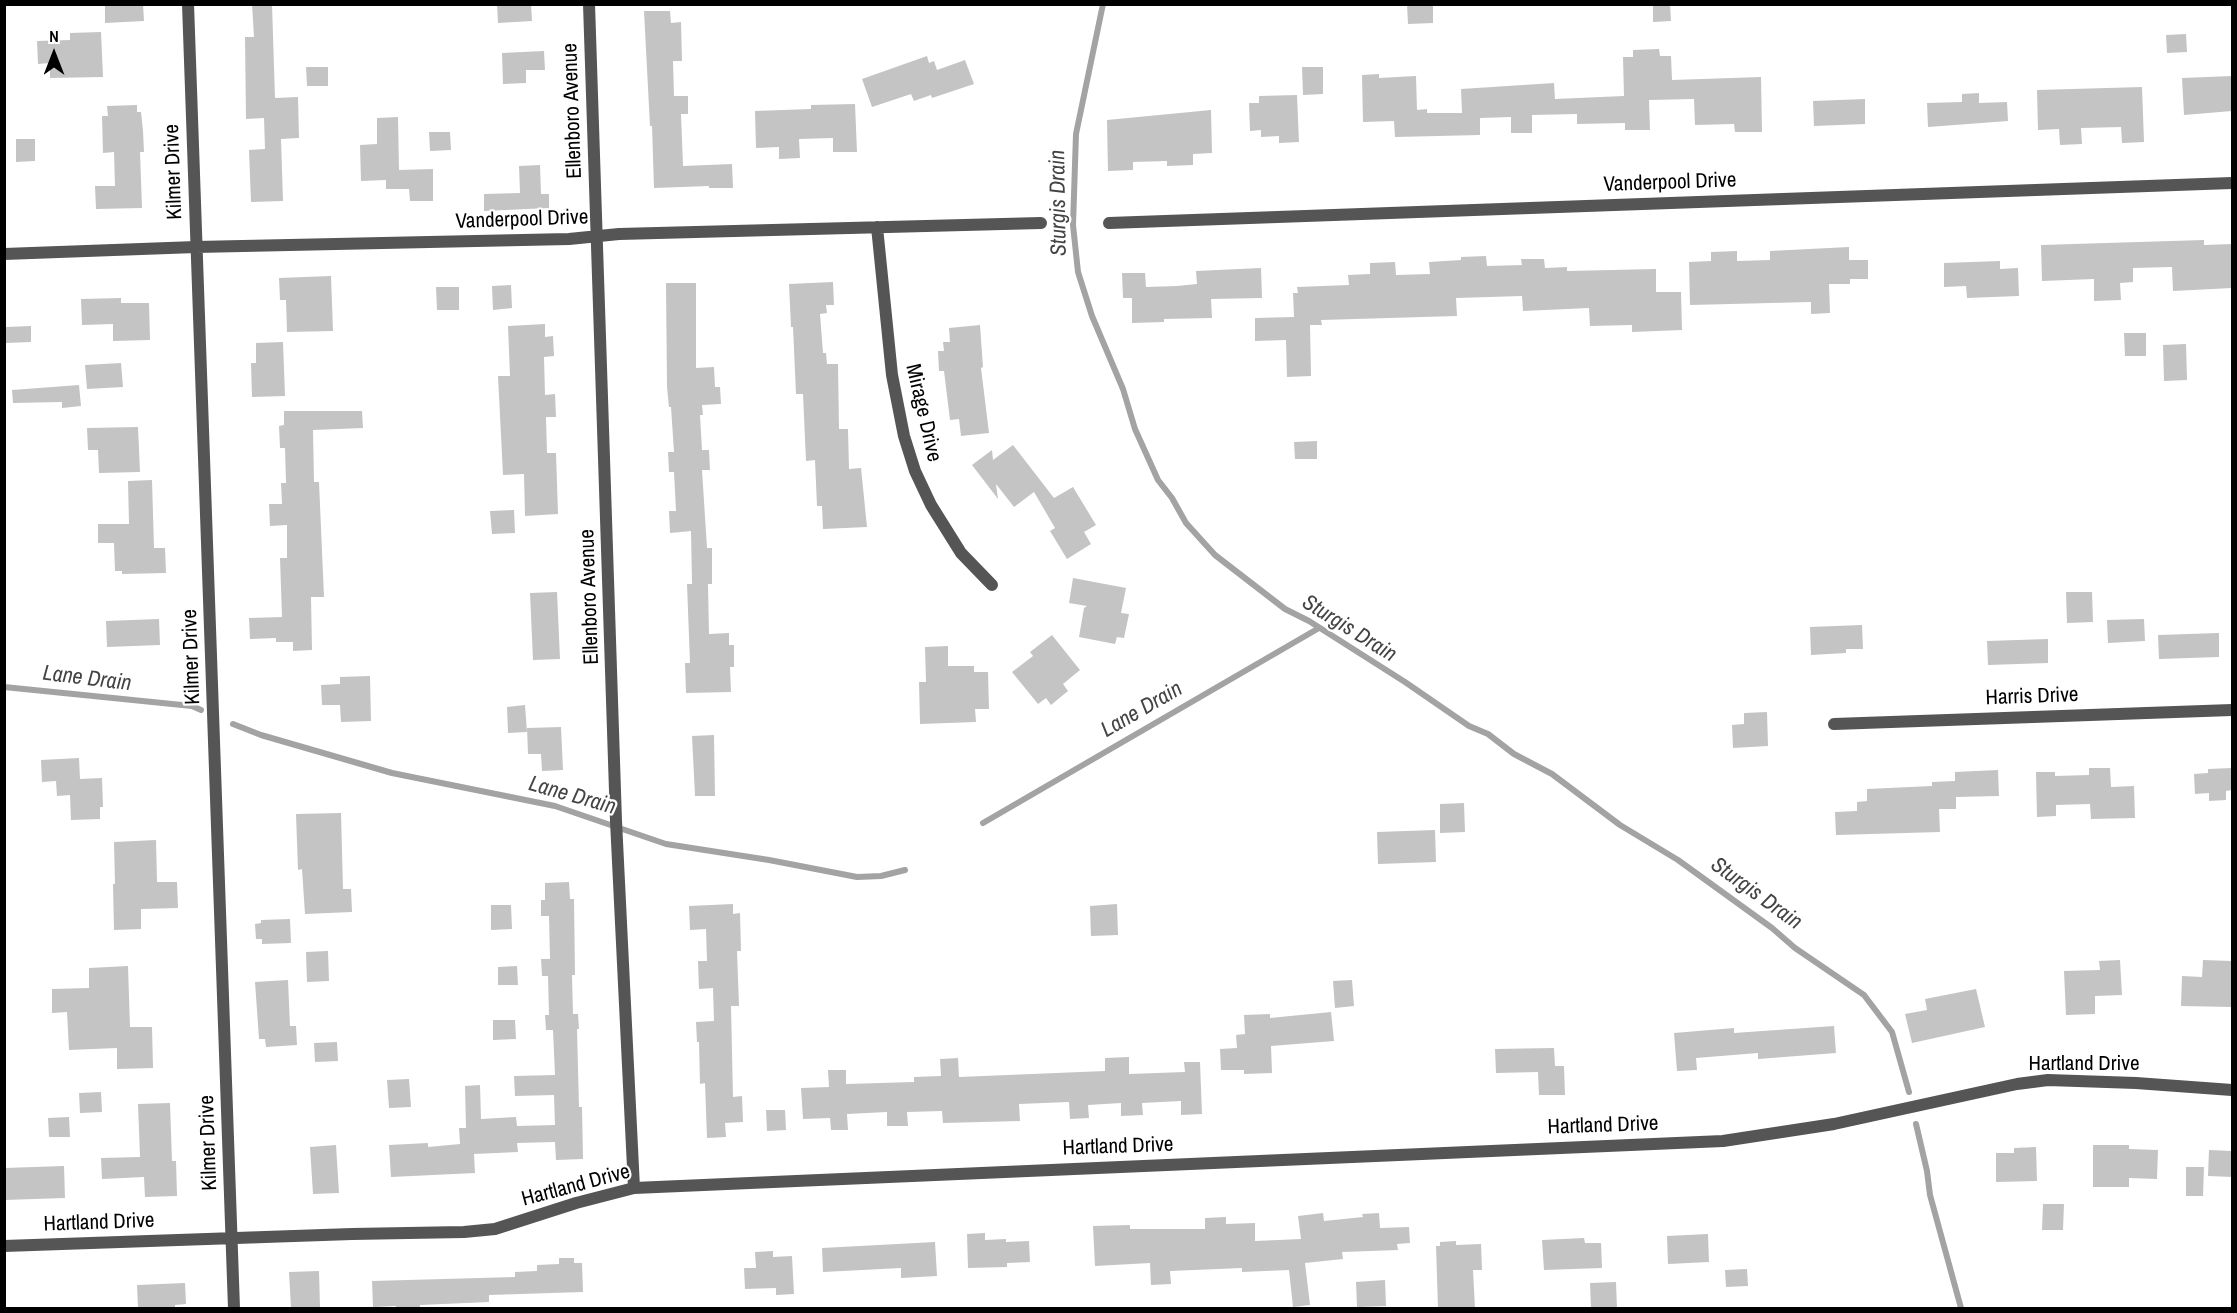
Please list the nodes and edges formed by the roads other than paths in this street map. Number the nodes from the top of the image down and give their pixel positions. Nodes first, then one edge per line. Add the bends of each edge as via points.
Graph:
1 (188, 4) edge
2 (589, 4) edge
3 (2232, 183) edge
4 (1041, 223) dead end
5 (1110, 223) dead end
6 (877, 227) junction
7 (598, 237) junction
8 (196, 247) junction
9 (4, 254) edge
10 (992, 585) dead end
11 (2232, 710) edge
12 (1834, 724) dead end
13 (2232, 1090) edge
14 (634, 1188) junction
15 (232, 1238) junction
16 (4, 1246) edge
17 (234, 1308) edge

1 - 8 street, Kilmer Drive
2 - 7 street, Ellenboro Avenue
3 - 5 street, Vanderpool Drive
4 - 6 street, Vanderpool Drive
6 - 7 street, Vanderpool Drive
6 - 10 street, Mirage Drive via 897,410 915,471 961,553
7 - 8 street, Vanderpool Drive
7 - 14 street, Ellenboro Avenue via 616,821
8 - 9 street, Vanderpool Drive
8 - 15 street, Kilmer Drive
11 - 12 street, Harris Drive
13 - 14 street, Hartland Drive via 2048,1080 1834,1124 1723,1141
14 - 15 street, Hartland Drive via 495,1229
15 - 16 street, Hartland Drive
15 - 17 street, Kilmer Drive

